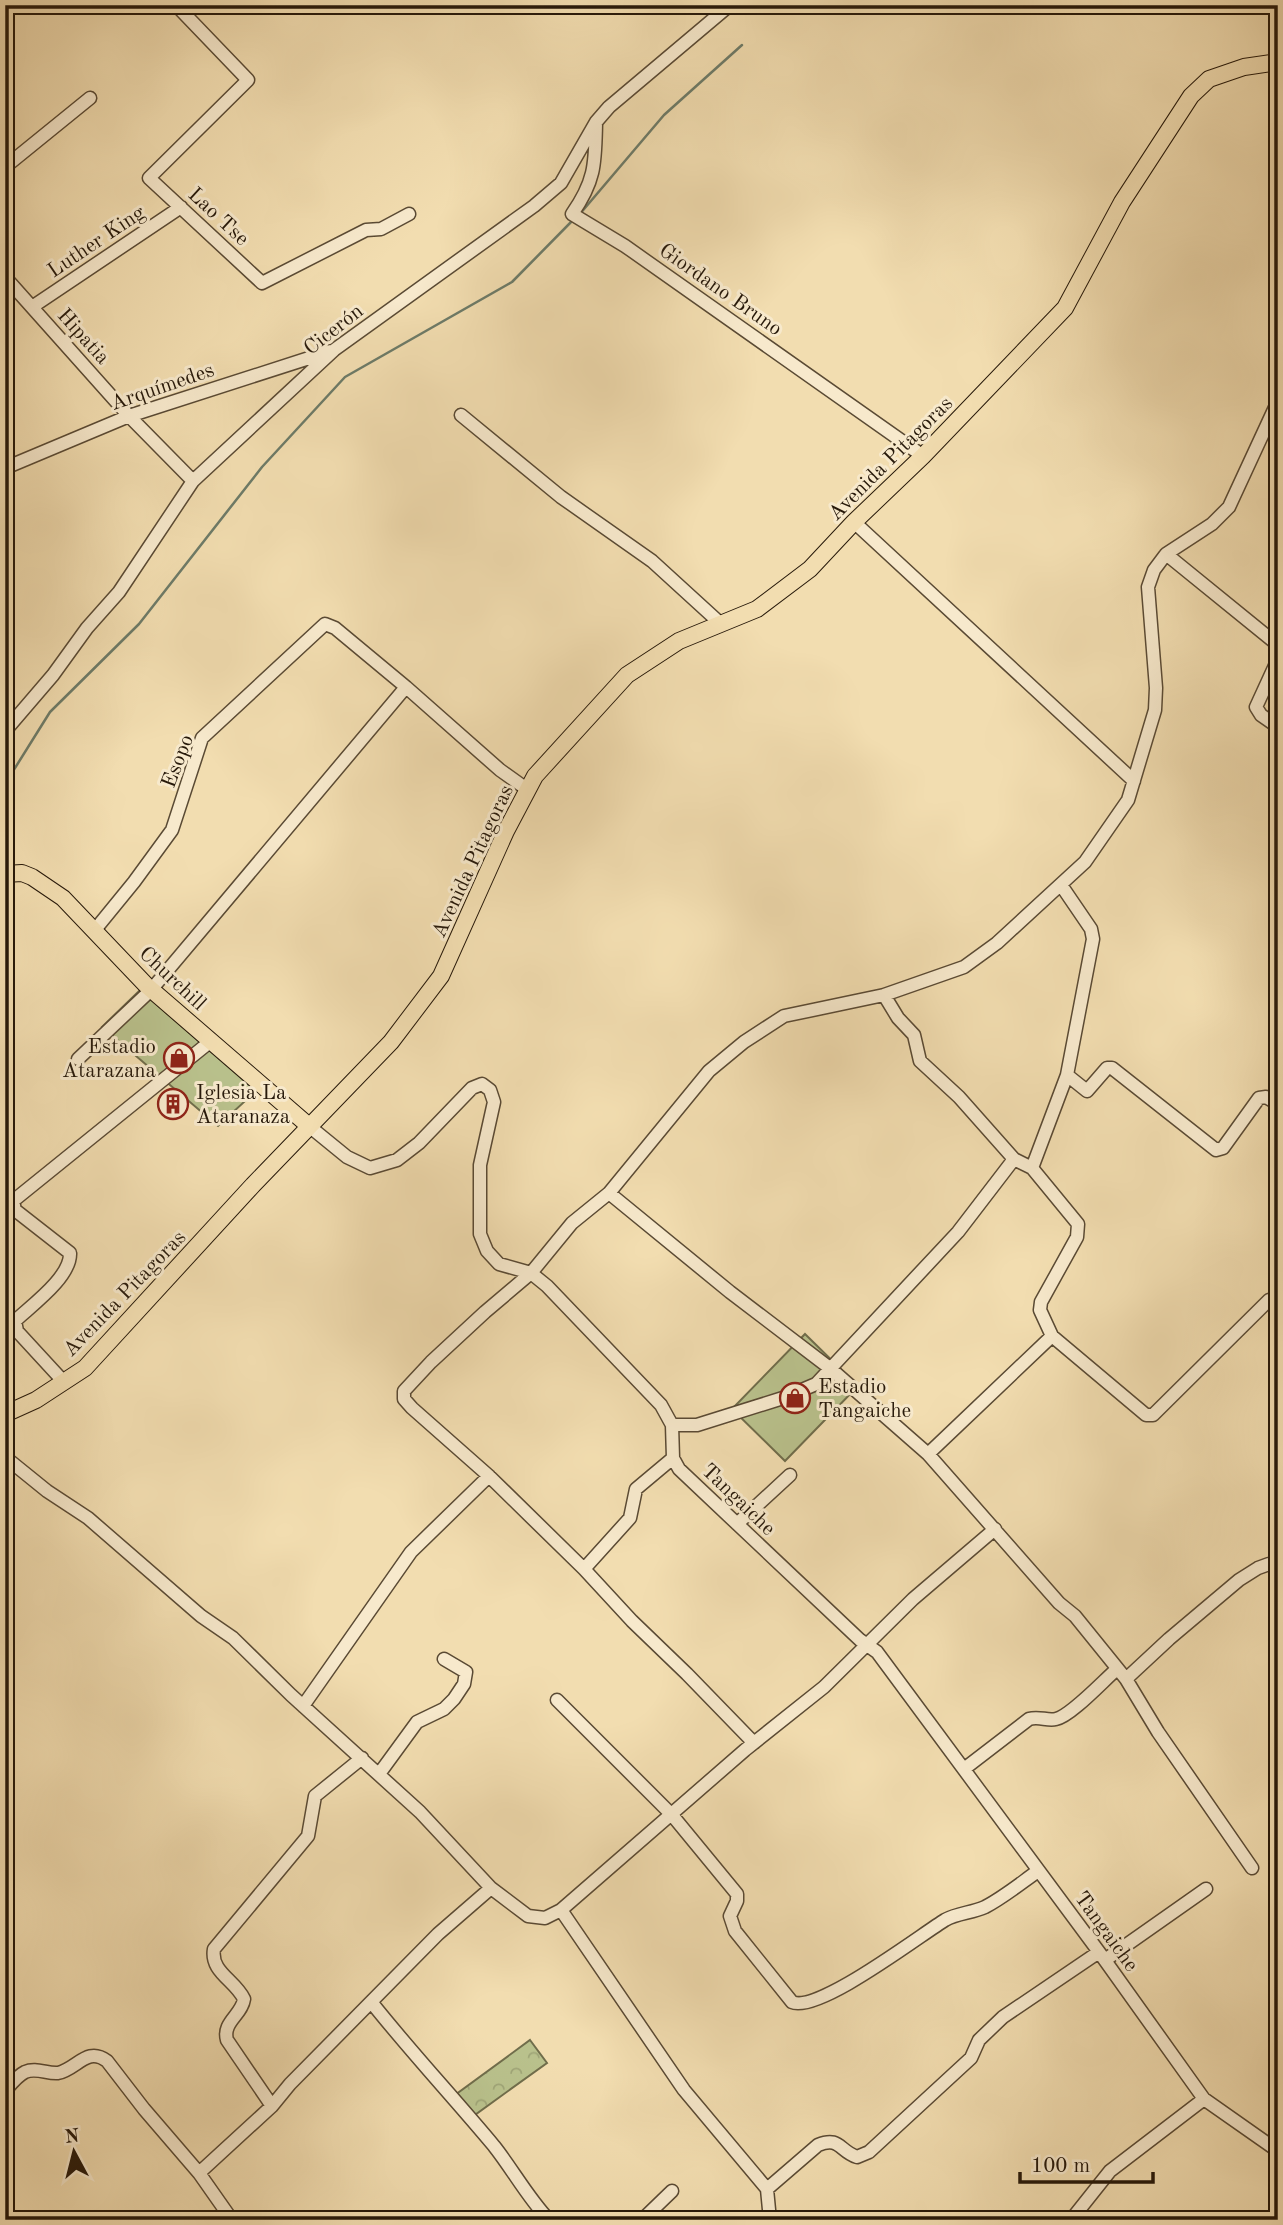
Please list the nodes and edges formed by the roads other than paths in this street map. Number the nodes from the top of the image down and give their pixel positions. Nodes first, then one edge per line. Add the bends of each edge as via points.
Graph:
1 (176, 5) edge
2 (730, 5) edge
3 (1278, 62) edge
4 (90, 98) dead end
5 (596, 122) junction
6 (5, 167) edge
7 (181, 207) junction
8 (409, 214) dead end
9 (5, 277) edge
10 (32, 307) junction
11 (334, 349) junction
12 (1278, 401) edge
13 (461, 415) dead end
14 (129, 416) junction
15 (1274, 423) edge
16 (923, 456) junction
17 (5, 468) edge
18 (193, 481) junction
19 (854, 522) junction
20 (1166, 554) junction
21 (721, 624) junction
22 (1278, 645) edge
23 (1278, 659) edge
24 (407, 687) junction
25 (1278, 727) edge
26 (5, 732) edge
27 (1134, 781) junction
28 (528, 790) junction
29 (5, 874) edge
30 (1061, 885) junction
31 (94, 931) junction
32 (151, 990) junction
33 (884, 995) junction
34 (211, 1041) junction
35 (78, 1059) dead end
36 (1067, 1075) junction
37 (1278, 1104) edge
38 (309, 1126) junction
39 (1014, 1159) junction
40 (1032, 1168) junction
41 (608, 1193) junction
42 (531, 1273) junction
43 (1278, 1298) edge
44 (1052, 1336) junction
45 (831, 1369) junction
46 (63, 1381) junction
47 (5, 1414) edge
48 (672, 1425) junction
49 (928, 1454) junction
50 (673, 1458) junction
51 (8, 1459) edge
52 (790, 1475) dead end
53 (489, 1476) junction
54 (5, 1477) edge
55 (737, 1524) junction
56 (995, 1529) junction
57 (1278, 1566) edge
58 (584, 1569) junction
59 (866, 1644) junction
60 (444, 1659) dead end
61 (1117, 1669) junction
62 (1126, 1679) junction
63 (557, 1700) dead end
64 (303, 1706) junction
65 (754, 1743) junction
66 (362, 1758) junction
67 (964, 1769) junction
68 (379, 1773) junction
69 (672, 1815) junction
70 (1252, 1868) dead end
71 (1038, 1871) junction
72 (491, 1888) junction
73 (1206, 1888) dead end
74 (561, 1910) junction
75 (1102, 1956) junction
76 (372, 2003) junction
77 (5, 2091) edge
78 (1204, 2099) junction
79 (272, 2106) junction
80 (1278, 2151) edge
81 (199, 2173) junction
82 (767, 2189) junction
83 (672, 2191) dead end
84 (232, 2220) edge
85 (549, 2220) edge
86 (642, 2220) edge
87 (770, 2220) edge
88 (1071, 2220) edge

1 - 7 street, Lao Tse via 248,80 149,178
2 - 5 street, Cicerón via 626,91
3 - 16 main road, Avenida Pitagoras via 1209,79 1191,96 1122,202 1065,309
4 - 6 street
5 - 11 street, Cicerón via 561,183
5 - 16 street, Giordano Bruno via 595,164 573,214
7 - 8 street, Lao Tse via 262,283 366,230 381,229
7 - 10 street, Luther King
9 - 10 street, Hipatia
10 - 14 street, Hipatia
11 - 14 street, Arquímedes
11 - 18 street, Cicerón
12 - 15 street
13 - 21 street via 561,498 652,561
14 - 17 street, Arquímedes
14 - 18 street, Hipatia
15 - 20 street via 1229,508
16 - 19 main road, Avenida Pitagoras
18 - 26 street, Cicerón via 119,593
19 - 21 main road, Avenida Pitagoras via 783,591 757,609
19 - 27 street
20 - 22 street
20 - 27 street via 1148,587 1155,710
21 - 28 main road, Avenida Pitagoras via 679,641 627,675
23 - 25 street via 1256,707
24 - 28 street
24 - 31 street, Esopo via 335,628 321,626 202,738 172,830
24 - 32 street
27 - 30 street via 1117,818 1085,862
28 - 38 main road, Avenida Pitagoras via 441,976 391,1042
29 - 31 main road, Churchill via 22,873 45,884
30 - 33 street via 964,967
30 - 36 street via 1093,939
31 - 32 main road, Churchill
32 - 34 main road, Churchill
32 - 35 street
33 - 39 street via 914,1035 920,1061
33 - 41 street via 784,1016 744,1042 709,1071
34 - 38 main road, Churchill
34 - 46 street via 13,1201 15,1210 70,1253 62,1276 15,1321 17,1331
36 - 37 street via 1087,1091 1112,1068 1216,1150 1223,1148 1259,1098
36 - 40 street
38 - 42 street via 347,1157 370,1168 397,1160 472,1088 482,1084 494,1102 480,1165 480,1234 499,1264
38 - 46 main road, Avenida Pitagoras via 85,1368
39 - 40 street
39 - 45 street via 958,1232
40 - 44 street via 1078,1224 1077,1237 1041,1302
41 - 42 street via 572,1223
41 - 45 street
42 - 48 street via 661,1405
42 - 53 street via 404,1391 412,1408
43 - 44 street via 1269,1300 1153,1415 1146,1415
44 - 49 street
45 - 48 street via 816,1384 783,1398 697,1425
45 - 49 street
46 - 47 main road, Avenida Pitagoras
48 - 50 street, Tangaiche
49 - 56 street
50 - 55 street, Tangaiche
50 - 58 street via 636,1489 630,1518
51 - 54 street
51 - 64 street via 88,1518 233,1638
52 - 55 street
53 - 58 street
53 - 64 street via 411,1552
55 - 59 street, Tangaiche
56 - 59 street
56 - 61 street
57 - 62 street via 1258,1567 1238,1580
58 - 65 street
59 - 65 street via 824,1687
59 - 67 street, Tangaiche via 877,1652
60 - 68 street via 466,1672 464,1684 444,1709 417,1722
61 - 62 street
61 - 67 street via 1064,1716 1029,1719
62 - 70 street
63 - 69 street
64 - 66 street
65 - 69 street
66 - 68 street
66 - 79 street via 315,1796 308,1836 214,1950 216,1967 244,1998 227,2026 227,2040
67 - 71 street, Tangaiche
68 - 72 street
69 - 71 street via 737,1894 730,1916 735,1931 797,2004 810,2003 866,1974 923,1933 949,1918 987,1906
69 - 74 street
71 - 75 street, Tangaiche
72 - 74 street via 527,1916 545,1918
72 - 76 street via 438,1934
73 - 75 street
74 - 82 street via 684,2090
75 - 78 street, Tangaiche
75 - 82 street via 1041,1989 987,2031 971,2058 869,2152 857,2157 833,2141 826,2142
76 - 79 street
76 - 85 street
77 - 81 street via 23,2072 58,2073 88,2056 100,2056
78 - 80 street, Tangaiche
78 - 88 street via 1110,2171
79 - 81 street
81 - 84 street
82 - 87 street
83 - 86 street

